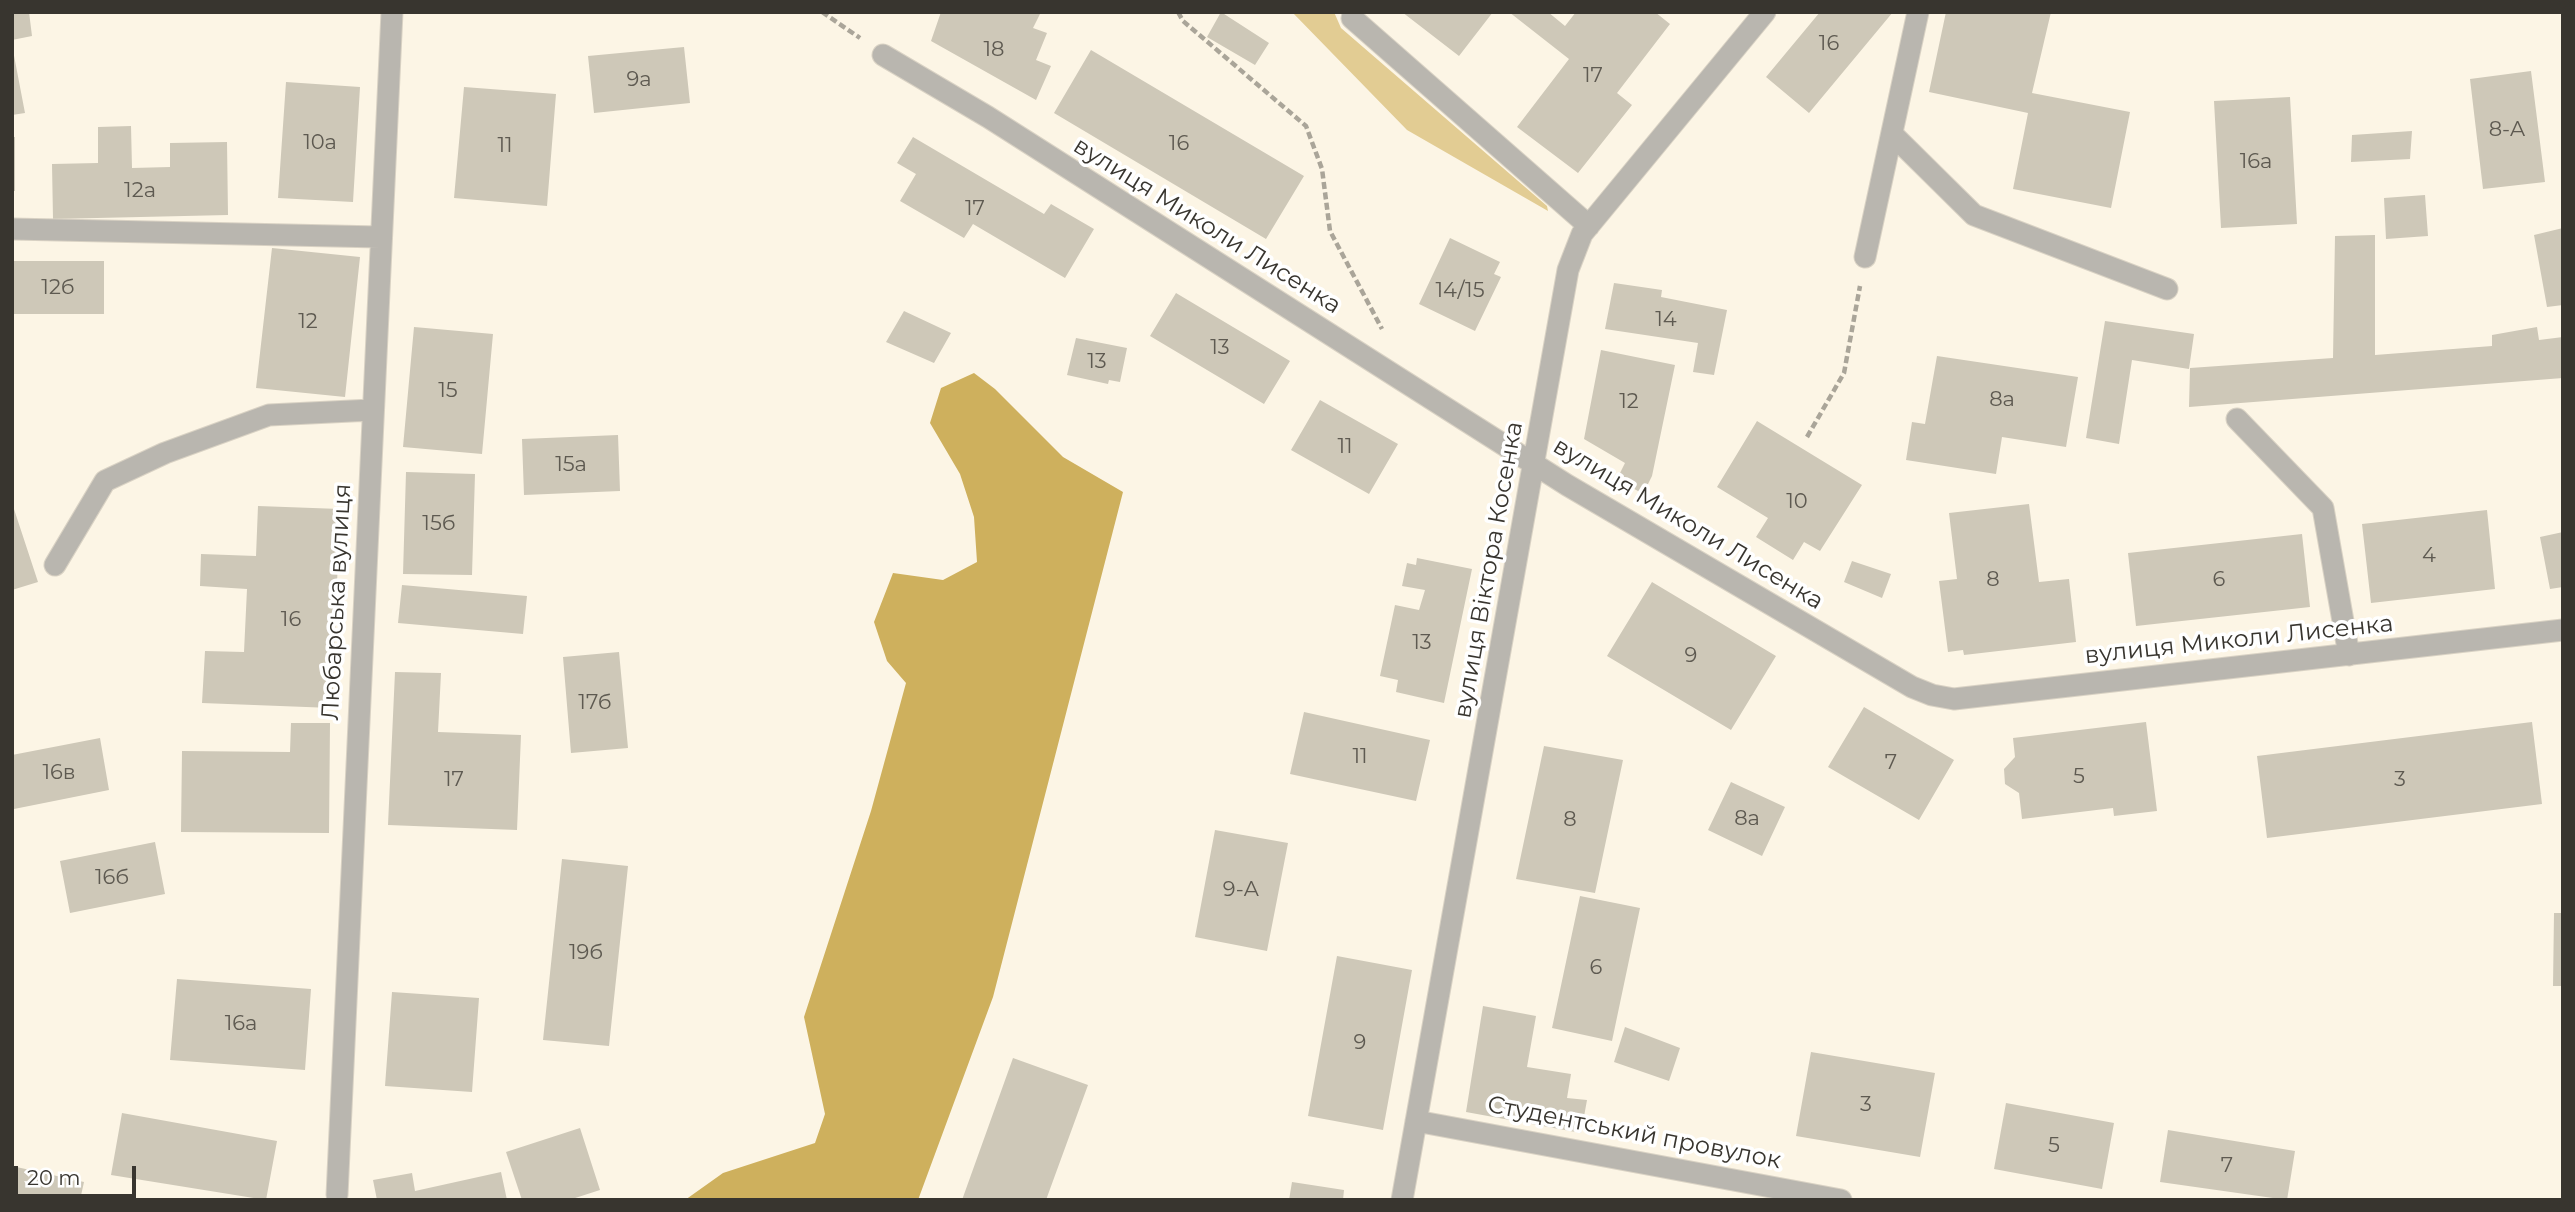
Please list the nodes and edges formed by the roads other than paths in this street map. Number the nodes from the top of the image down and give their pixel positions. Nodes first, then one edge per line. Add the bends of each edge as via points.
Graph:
1 (392, 12) edge
2 (1765, 12) edge
3 (1917, 12) edge
4 (1352, 18) dead end
5 (883, 55) road end
6 (1892, 134) junction
7 (1589, 226) junction
8 (12, 229) edge
9 (380, 237) junction
10 (1865, 257) road end
11 (2167, 289) dead end
12 (372, 410) junction
13 (2237, 419) dead end
14 (1535, 465) junction
15 (55, 565) dead end
16 (2563, 629) edge
17 (2349, 655) junction
18 (1416, 1121) junction
19 (337, 1195) dead end
20 (1402, 1200) edge
21 (1841, 1200) edge

1 - 9 street, Любарська вулиця
2 - 7 street, вулиця Віктора Косенка
3 - 6 street
4 - 7 street
5 - 14 street, вулиця Миколи Лисенка
6 - 10 street
6 - 11 street via 1974,215
7 - 14 street, вулиця Віктора Косенка via 1568,270
8 - 9 street
9 - 12 street, Любарська вулиця
12 - 15 street via 269,415 165,453 105,481
12 - 19 street, Любарська вулиця
13 - 17 street via 2323,508
14 - 17 street, вулиця Миколи Лисенка via 1932,695 1954,699
14 - 18 street, вулиця Віктора Косенка
16 - 17 street, вулиця Миколи Лисенка
18 - 20 street, вулиця Віктора Косенка
18 - 21 street, Студентський провулок

